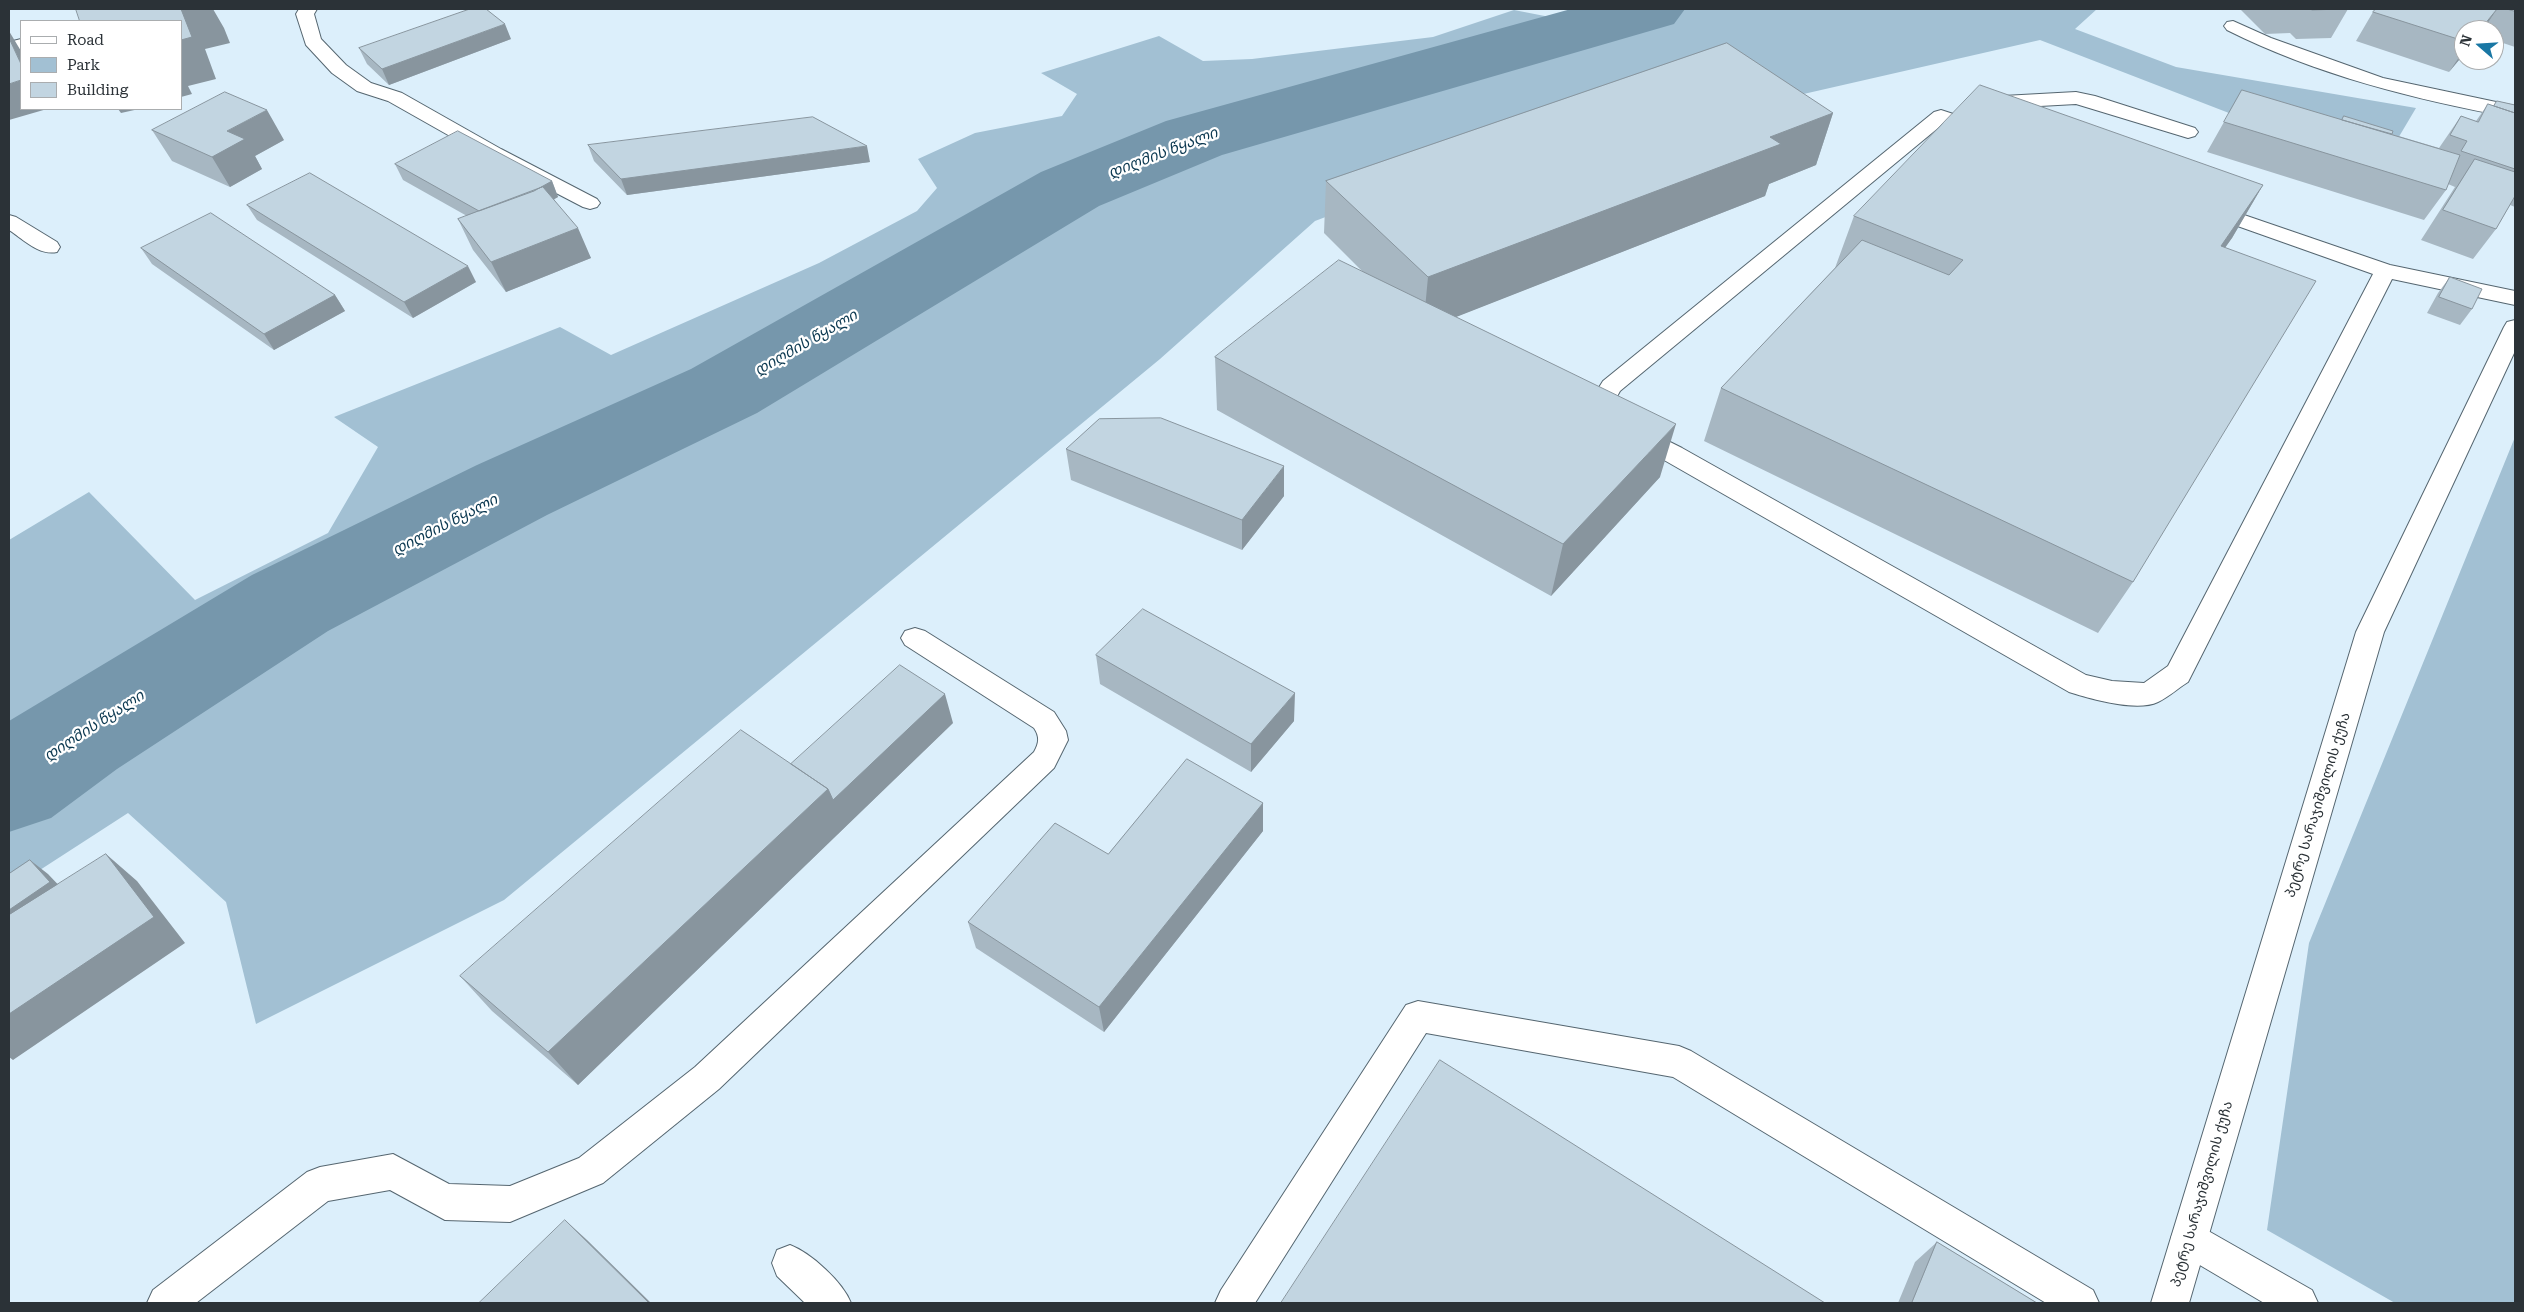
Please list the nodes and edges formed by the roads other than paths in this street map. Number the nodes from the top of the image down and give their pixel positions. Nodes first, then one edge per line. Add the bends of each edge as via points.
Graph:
1 (308, 9) edge
2 (2233, 26) dead end
3 (2515, 112) edge
4 (1941, 116) junction
5 (2188, 132) dead end
6 (2006, 138) edge
7 (2181, 200) edge
8 (590, 203) dead end
9 (9, 222) edge
10 (49, 248) dead end
11 (2385, 271) junction
12 (2515, 298) edge
13 (2515, 326) edge
14 (915, 638) dead end
15 (2189, 1238) junction
16 (790, 1263) dead end
17 (166, 1303) edge
18 (832, 1303) edge
19 (1234, 1303) edge
20 (2080, 1303) edge
21 (2170, 1303) edge
22 (2299, 1303) edge

1 - 8 street via 305,14 312,42 339,69 364,87 395,97
2 - 3 street via 2265,42 2378,84
4 - 5 street via 1977,103 2076,98
4 - 6 street
4 - 11 street via 1594,398 1618,426 2079,684 2112,692 2149,694 2178,674
7 - 11 street
9 - 10 street
11 - 12 street
13 - 15 street, პეტრე სარაჯიშვილის ქუჩა via 2370,632
14 - 17 street via 1044,720 1053,730 1054,746 1044,760 708,1078 591,1171 510,1204 445,1202 393,1172 320,1185
15 - 21 street, პეტრე სარაჯიშვილის ქუჩა
15 - 22 street
16 - 18 street
19 - 20 street via 1418,1016 1678,1062

